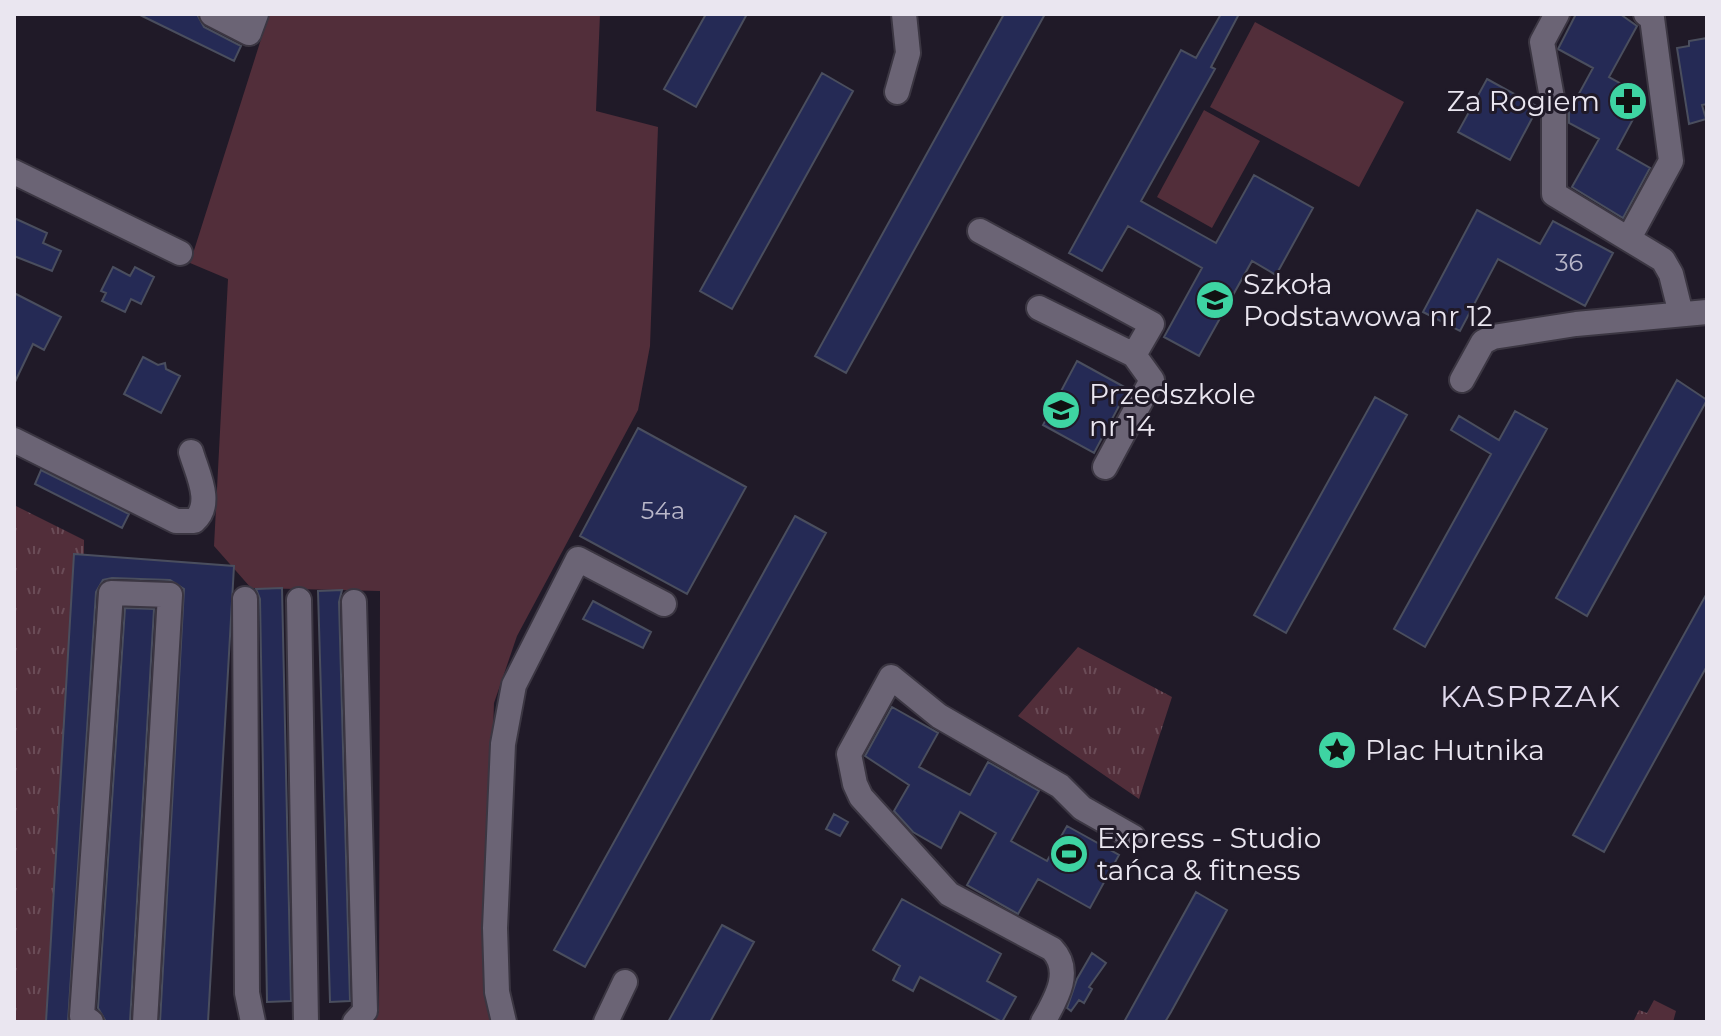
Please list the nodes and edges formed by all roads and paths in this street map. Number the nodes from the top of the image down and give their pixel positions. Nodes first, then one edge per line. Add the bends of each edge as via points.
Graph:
1 (212, 14) edge
2 (256, 14) edge
3 (904, 14) edge
4 (1557, 14) edge
5 (1646, 14) edge
6 (897, 92) dead end
7 (14, 172) edge
8 (980, 231) dead end
9 (1629, 238) junction
10 (180, 253) dead end
11 (1039, 308) dead end
12 (1707, 312) edge
13 (1681, 314) junction
14 (1134, 355) junction
15 (1462, 380) dead end
16 (14, 440) edge
17 (191, 452) dead end
18 (1105, 467) dead end
19 (245, 599) dead end
20 (299, 600) dead end
21 (354, 602) dead end
22 (664, 604) dead end
23 (1133, 837) dead end
24 (625, 982) dead end
25 (91, 1022) edge
26 (145, 1022) edge
27 (253, 1022) edge
28 (306, 1022) edge
29 (355, 1022) edge
30 (504, 1022) edge
31 (606, 1022) edge
32 (1043, 1022) edge

1 - 2 street via 249,33
3 - 6 street via 908,53
4 - 9 street via 1542,42 1554,109 1554,194
5 - 9 street via 1652,18 1671,161
7 - 10 street
8 - 14 street via 1152,324
9 - 13 street via 1663,260
11 - 14 street
12 - 13 street
13 - 15 street via 1493,337 1483,342
14 - 18 street via 1152,380
16 - 17 street via 176,521 194,521 203,506
19 - 27 street via 247,993
20 - 28 street
21 - 29 street via 365,1011
22 - 30 street via 578,559 514,685 503,744 495,928 497,992
23 - 32 street via 1082,808 1060,786 939,716 891,677 849,754 861,797 949,894 1060,957 1058,995
24 - 31 street
25 - 26 street via 82,1016 111,593 170,595

